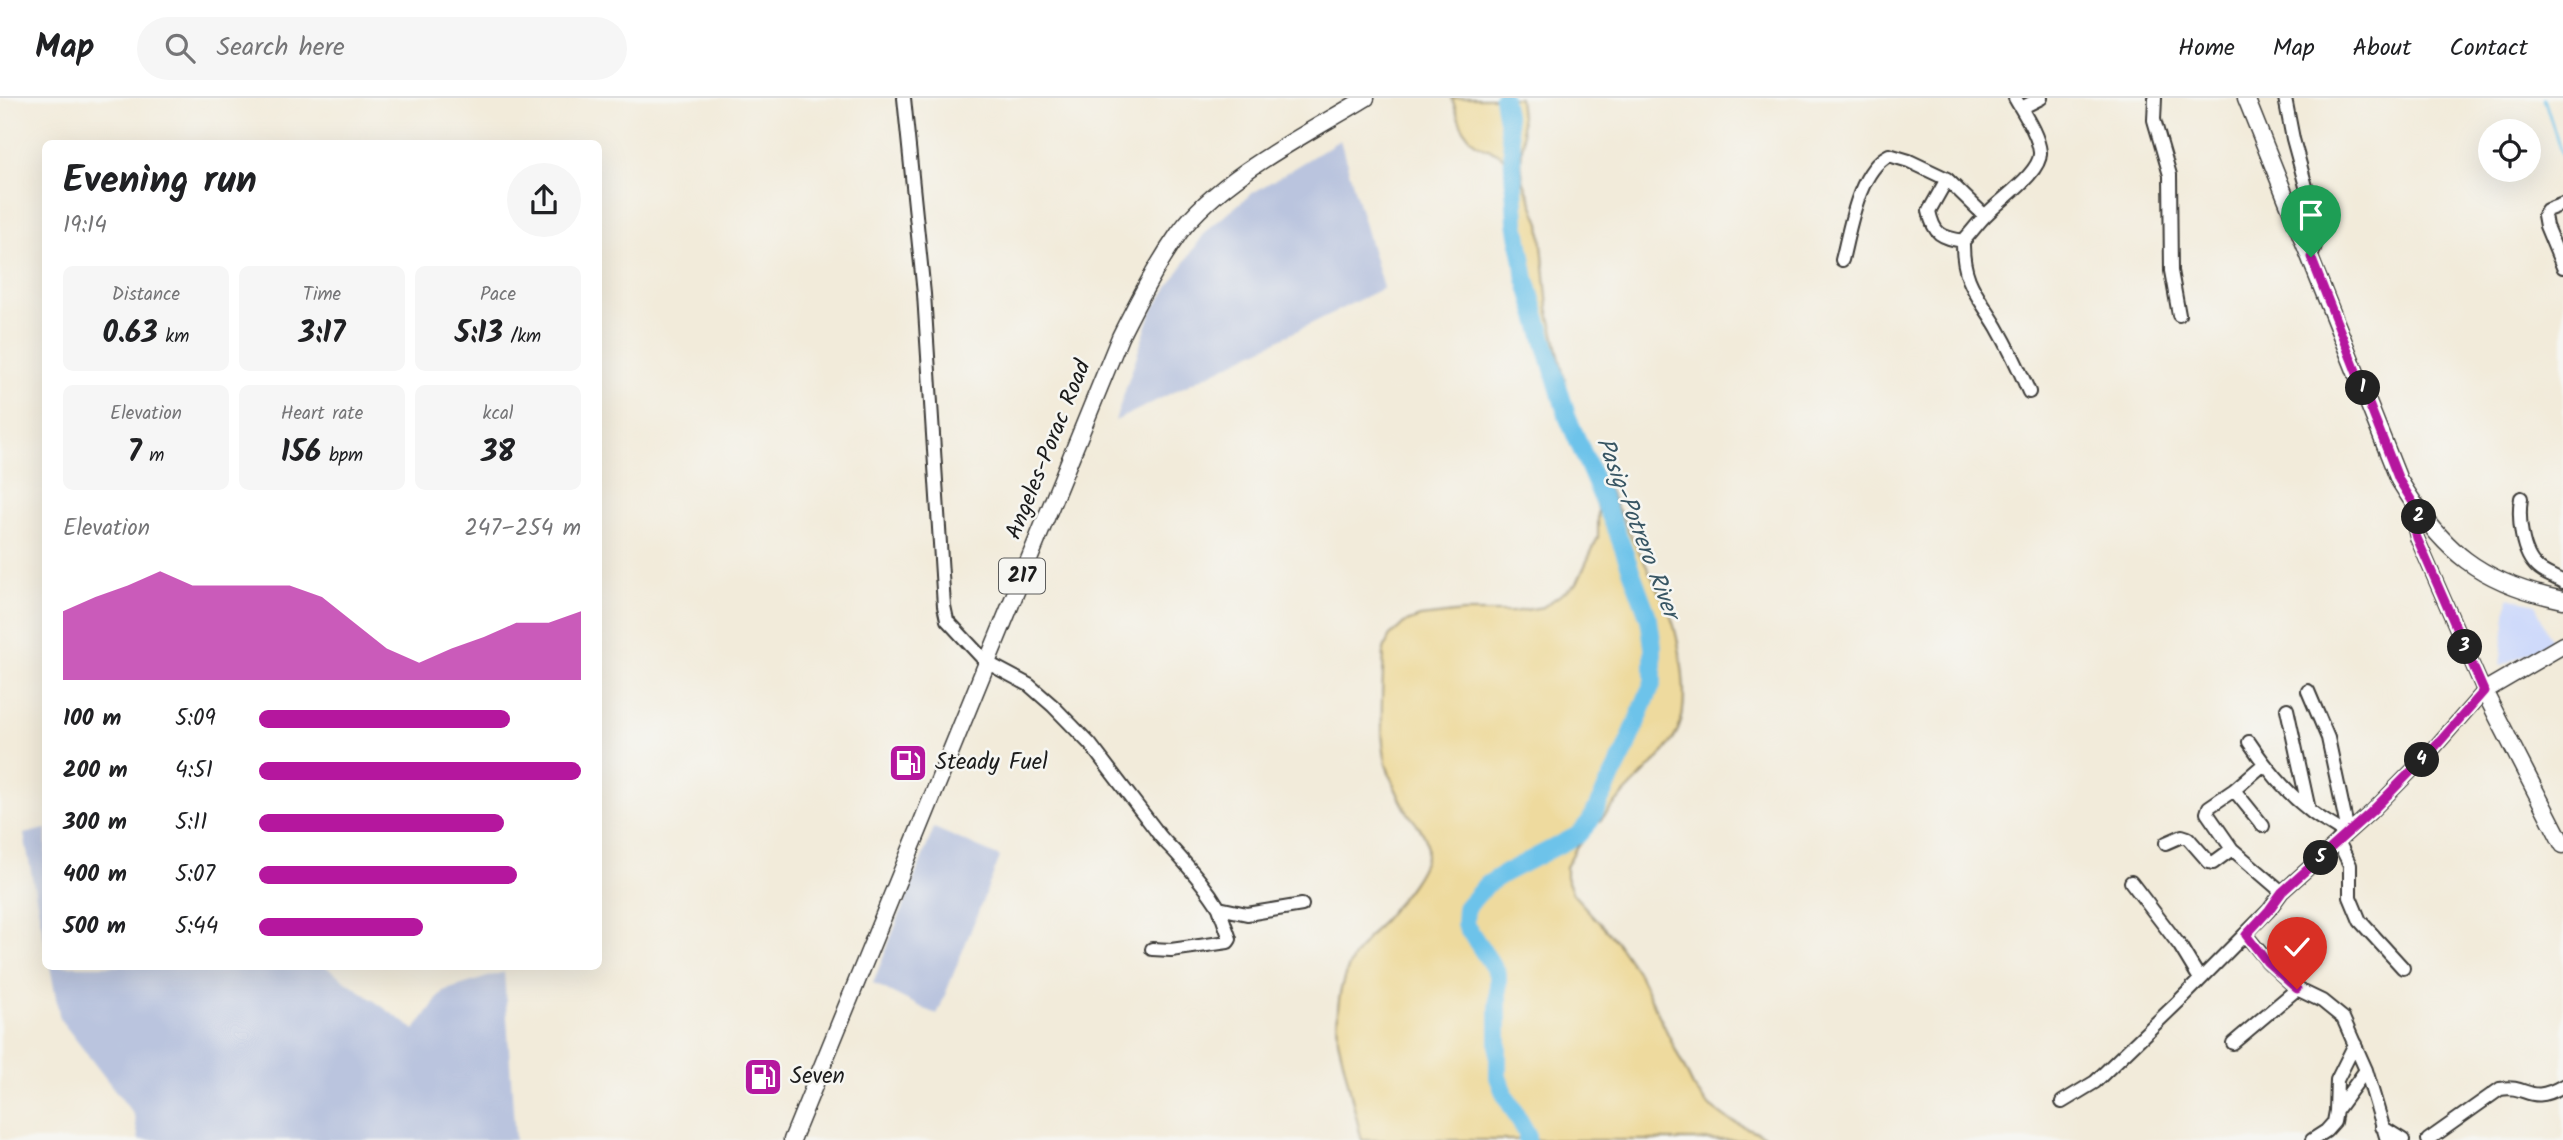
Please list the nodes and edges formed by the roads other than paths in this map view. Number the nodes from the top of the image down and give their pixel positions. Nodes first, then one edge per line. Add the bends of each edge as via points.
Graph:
1 (904, 98) edge
2 (1366, 98) edge
3 (2041, 98) edge
4 (2155, 98) edge
5 (2246, 98) edge
6 (2285, 98) edge
7 (2018, 103) edge
8 (1947, 180) junction
9 (2563, 204) edge
10 (1985, 216) junction
11 (1963, 241) junction
12 (2311, 257) junction
13 (1842, 260) dead end
14 (2563, 267) edge
15 (2179, 315) dead end
16 (2029, 392) dead end
17 (2521, 498) dead end
18 (2420, 514) junction
19 (2563, 582) edge
20 (2563, 600) edge
21 (2563, 645) edge
22 (986, 662) junction
23 (2308, 691) dead end
24 (2484, 691) junction
25 (2287, 709) dead end
26 (2249, 742) dead end
27 (2264, 764) junction
28 (2234, 790) junction
29 (2309, 810) junction
30 (2263, 826) dead end
31 (2344, 836) junction
32 (2166, 843) dead end
33 (2563, 845) edge
34 (2232, 849) junction
35 (2131, 881) dead end
36 (2282, 892) junction
37 (1302, 905) dead end
38 (1219, 908) junction
39 (2246, 935) junction
40 (1152, 949) dead end
41 (2403, 968) dead end
42 (2200, 979) junction
43 (2297, 989) junction
44 (2233, 1043) dead end
45 (2355, 1044) junction
46 (2366, 1070) junction
47 (2563, 1086) edge
48 (2062, 1102) dead end
49 (2336, 1111) junction
50 (2382, 1126) junction
51 (792, 1140) edge
52 (2312, 1140) edge
53 (2387, 1140) edge
54 (2403, 1140) edge
55 (2428, 1140) edge

1 - 22 street via 924,294 944,606 947,620
2 - 22 main road, Angeles-Porac Road / 217 via 1233,181 1180,232 1121,337
3 - 7 street
4 - 15 street via 2154,120 2170,175 2171,271
5 - 12 main road
6 - 12 street via 2319,233
7 - 10 street via 2037,142 2039,162
8 - 10 street
8 - 11 street via 1929,211 1932,224 1942,237
8 - 13 street via 1895,156 1883,158 1862,184
9 - 14 street via 2544,215
10 - 11 street
11 - 16 street via 1965,273
12 - 18 main road via 2399,480
17 - 19 street via 2519,524 2531,559 2537,568
18 - 20 main road via 2473,568 2530,593
18 - 24 street via 2417,538
21 - 24 main road
22 - 38 street via 1029,685 1090,744 1162,842 1207,888
22 - 51 main road, Angeles-Porac Road / 217
23 - 31 street via 2328,738
24 - 31 street via 2435,747
24 - 33 main road
25 - 29 street
26 - 27 street
27 - 28 street
27 - 29 street
28 - 30 street
28 - 34 street via 2207,813
29 - 31 street
31 - 36 street
31 - 41 street via 2350,897 2360,921
32 - 34 street via 2188,838 2213,863
34 - 36 street
35 - 42 street
36 - 39 street
37 - 38 street via 1247,914
38 - 40 street via 1228,942
39 - 42 street
39 - 43 street
42 - 48 street via 2095,1082
43 - 44 street
43 - 45 street via 2343,1018
45 - 46 street
45 - 49 street via 2337,1080
46 - 49 street
46 - 50 street
47 - 55 street via 2541,1096 2500,1089
49 - 52 street via 2334,1122
50 - 53 street
50 - 54 street

